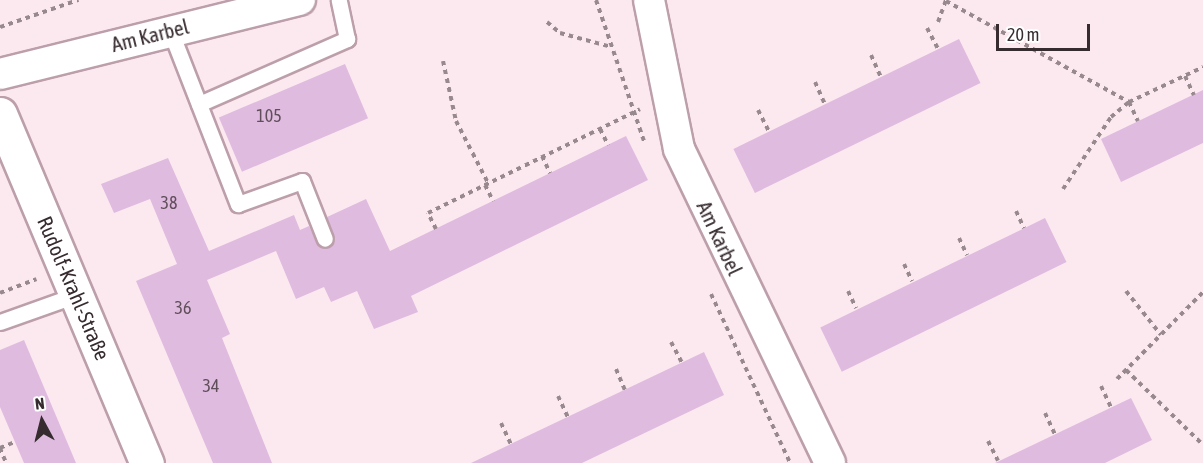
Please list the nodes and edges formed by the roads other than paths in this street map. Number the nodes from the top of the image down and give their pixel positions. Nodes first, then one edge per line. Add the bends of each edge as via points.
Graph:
1 (300, 0) edge
2 (339, 0) edge
3 (650, 0) edge
4 (170, 30) junction
5 (0, 74) edge
6 (199, 104) junction
7 (0, 114) edge
8 (325, 238) dead end
9 (76, 295) junction
10 (0, 322) edge
11 (147, 463) edge
12 (830, 463) edge

1 - 4 street, Am Karbel
2 - 6 lane via 347,39
3 - 12 street, Am Karbel via 664,97 679,149
4 - 5 street, Am Karbel
4 - 6 lane
6 - 8 lane via 238,204 302,181
7 - 9 street, Rudolf-Krahl-Straße
9 - 10 lane
9 - 11 street, Rudolf-Krahl-Straße

